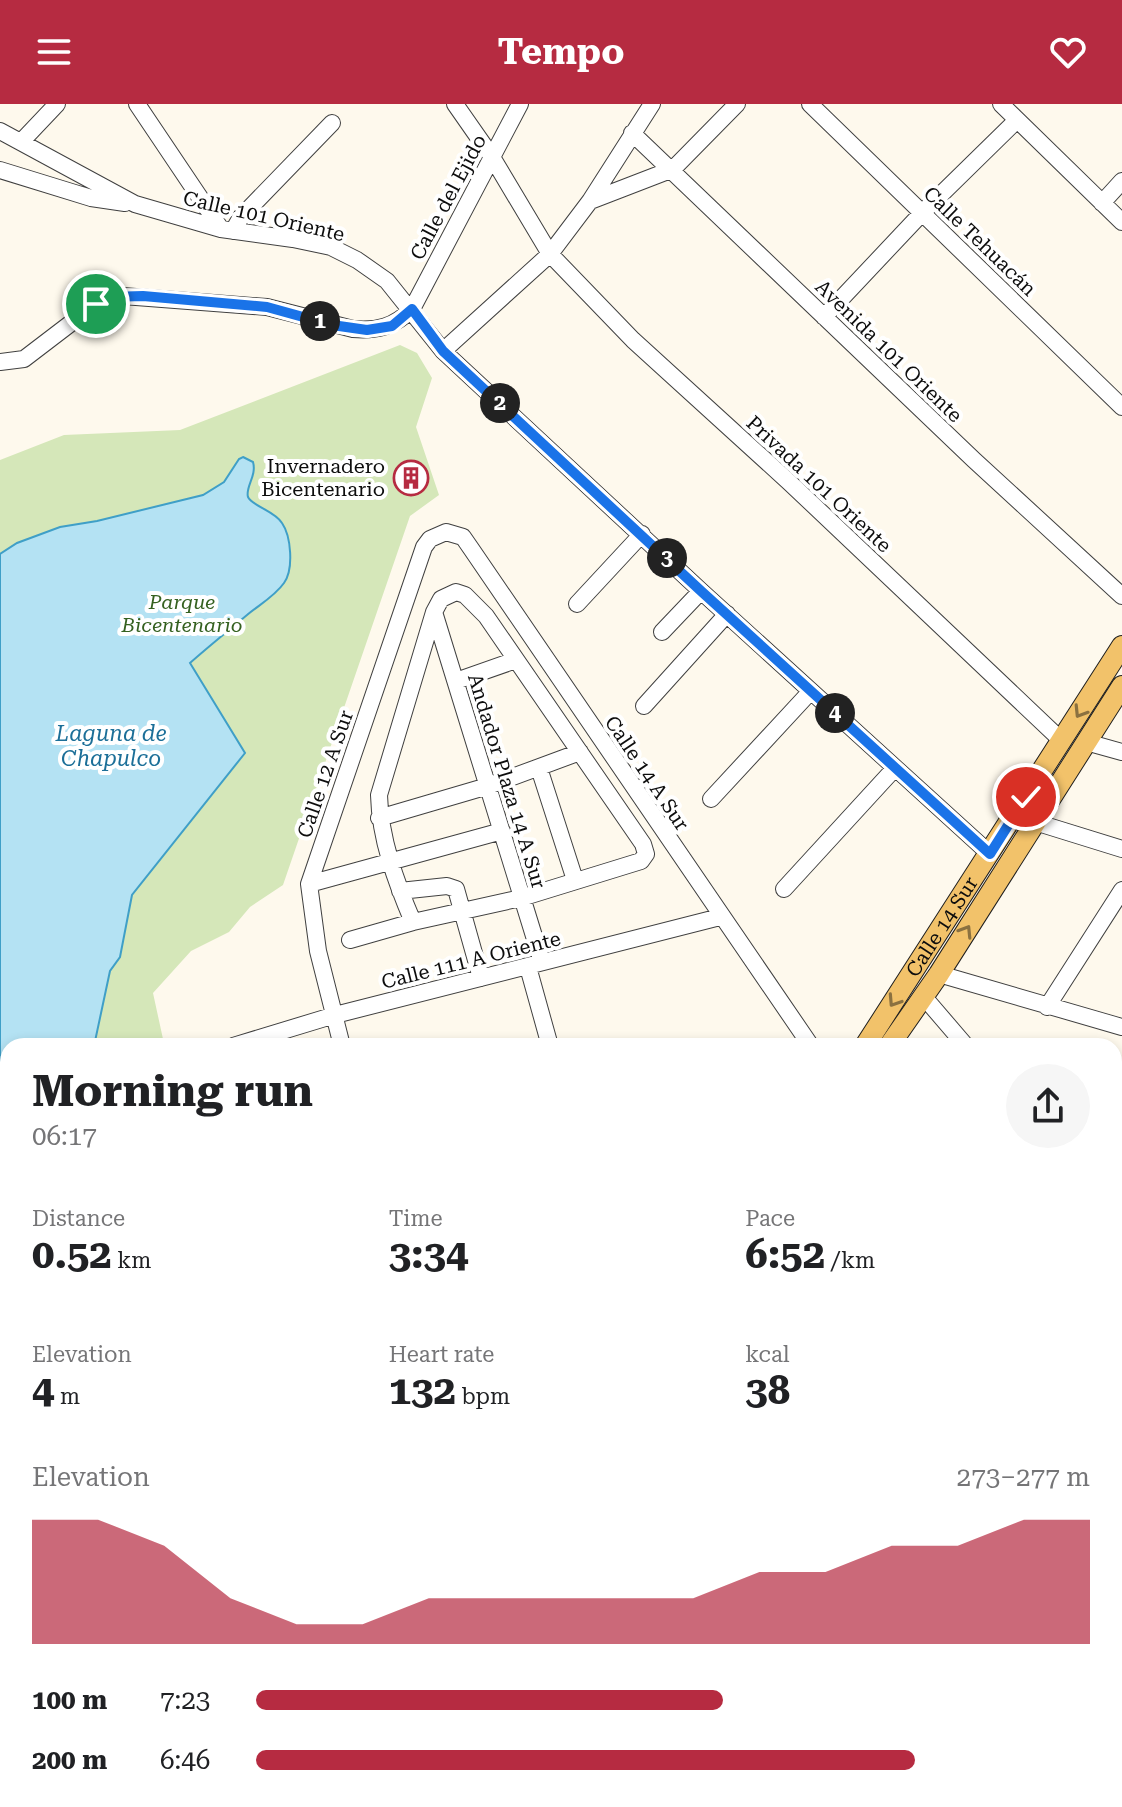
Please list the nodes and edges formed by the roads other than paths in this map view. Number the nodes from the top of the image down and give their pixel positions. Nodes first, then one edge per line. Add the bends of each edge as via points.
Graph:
1 (57, 104) edge
2 (455, 104) edge
3 (520, 104) edge
4 (652, 104) edge
5 (737, 104) edge
6 (810, 104) edge
7 (1001, 104) edge
8 (143, 106) edge
9 (1017, 120) junction
10 (332, 123) dead end
11 (0, 131) edge
12 (632, 133) junction
13 (21, 142) junction
14 (492, 157) junction
15 (673, 169) junction
16 (0, 170) edge
17 (1122, 181) edge
18 (590, 201) junction
19 (1102, 203) junction
20 (135, 204) junction
21 (922, 213) junction
22 (1122, 222) edge
23 (227, 230) junction
24 (550, 254) junction
25 (412, 309) junction
26 (824, 317) junction
27 (443, 351) junction
28 (0, 362) edge
29 (1122, 407) edge
30 (446, 532) joint
31 (642, 534) junction
32 (701, 591) junction
33 (1122, 596) edge
34 (577, 604) dead end
35 (434, 612) junction
36 (727, 614) junction
37 (662, 632) dead end
38 (1122, 646) edge
39 (516, 660) junction
40 (456, 681) junction
41 (1122, 686) edge
42 (811, 691) junction
43 (644, 706) dead end
44 (1062, 741) junction
45 (1086, 742) junction
46 (580, 752) junction
47 (1122, 752) edge
48 (539, 768) junction
49 (895, 768) junction
50 (488, 786) junction
51 (711, 799) dead end
52 (379, 818) junction
53 (1035, 822) junction
54 (502, 831) junction
55 (1122, 849) edge
56 (990, 854) junction
57 (391, 862) junction
58 (575, 880) junction
59 (309, 884) junction
60 (784, 889) dead end
61 (1122, 890) edge
62 (400, 891) junction
63 (521, 898) junction
64 (463, 913) junction
65 (720, 917) junction
66 (413, 922) junction
67 (350, 940) dead end
68 (535, 964) junction
69 (939, 974) junction
70 (481, 978) junction
71 (924, 997) junction
72 (1047, 1007) junction
73 (335, 1015) junction
74 (1122, 1027) edge
75 (269, 1038) edge
76 (340, 1038) edge
77 (549, 1038) edge
78 (805, 1038) edge
79 (870, 1038) edge
80 (895, 1038) edge
81 (959, 1038) edge

1 - 13 street
2 - 14 street, Privada 101 Oriente
3 - 14 street, Calle del Ejido
4 - 12 street
5 - 15 street
6 - 21 street, Calle Tehuacán
7 - 9 street
8 - 23 street
9 - 19 street
9 - 21 street
10 - 23 street
11 - 13 street, Calle 101 Oriente
12 - 15 street, Avenida 101 Oriente
12 - 18 street
13 - 20 street, Calle 101 Oriente
14 - 24 street, Privada 101 Oriente
14 - 25 street, Calle del Ejido
15 - 18 street
15 - 26 street, Avenida 101 Oriente
16 - 20 street via 91,198
17 - 19 street
18 - 24 street
19 - 22 street
20 - 23 street, Calle 101 Oriente
21 - 26 street
21 - 29 street, Calle Tehuacán
23 - 25 street, Calle 101 Oriente via 331,247 387,281
24 - 27 street
24 - 44 street, Privada 101 Oriente via 633,340
25 - 27 street, Calle 101 Oriente
25 - 28 street via 392,326 367,330 267,307 109,297 24,359
26 - 33 street, Avenida 101 Oriente
27 - 31 street, Calle 101 Oriente
30 - 59 street, Calle 12 A Sur via 424,547
30 - 65 street, Calle 14 A Sur via 463,537
31 - 32 street, Calle 101 Oriente
31 - 34 street
32 - 36 street, Calle 101 Oriente
32 - 37 street
35 - 39 street via 448,594 465,595
35 - 40 street, Andador Plaza 14 A Sur
35 - 52 street via 380,789
36 - 42 street, Calle 101 Oriente
36 - 43 street
38 -> 44 main road, Calle 14 Sur
39 - 40 street
39 - 46 street
40 - 50 street, Andador Plaza 14 A Sur
41 - 45 main road, Calle 14 Sur
42 - 49 street, Calle 101 Oriente
42 - 51 street
44 - 56 main road, Calle 14 Sur
45 - 47 street
45 - 53 main road, Calle 14 Sur
46 - 48 street
46 - 58 street via 646,854 641,861
48 - 50 street
48 - 58 street
49 - 56 street, Calle 101 Oriente
49 - 60 street
50 - 52 street
50 - 54 street, Andador Plaza 14 A Sur
52 - 57 street
53 - 55 street
69 -> 53 main road, Calle 14 Sur
54 - 57 street
54 - 63 street, Andador Plaza 14 A Sur
56 -> 79 main road, Calle 14 Sur
57 - 59 street
57 - 62 street
58 - 63 street
59 - 73 street, Calle 12 A Sur via 318,951
61 - 72 street
62 - 64 street via 454,887
62 - 66 street
63 - 64 street
63 - 68 street, Andador Plaza 14 A Sur
64 - 66 street
64 - 70 street
65 - 68 street, Calle 111 A Oriente
65 - 78 street, Calle 14 A Sur
66 - 67 street
68 - 70 street, Calle 111 A Oriente
68 - 77 street, Andador Plaza 14 A Sur
69 - 71 main road, Calle 14 Sur
69 - 72 street
70 - 73 street, Calle 111 A Oriente
71 - 80 main road, Calle 14 Sur
71 - 81 street
72 - 74 street
73 - 75 street, Calle 111 A Oriente
73 - 76 street, Calle 12 A Sur

